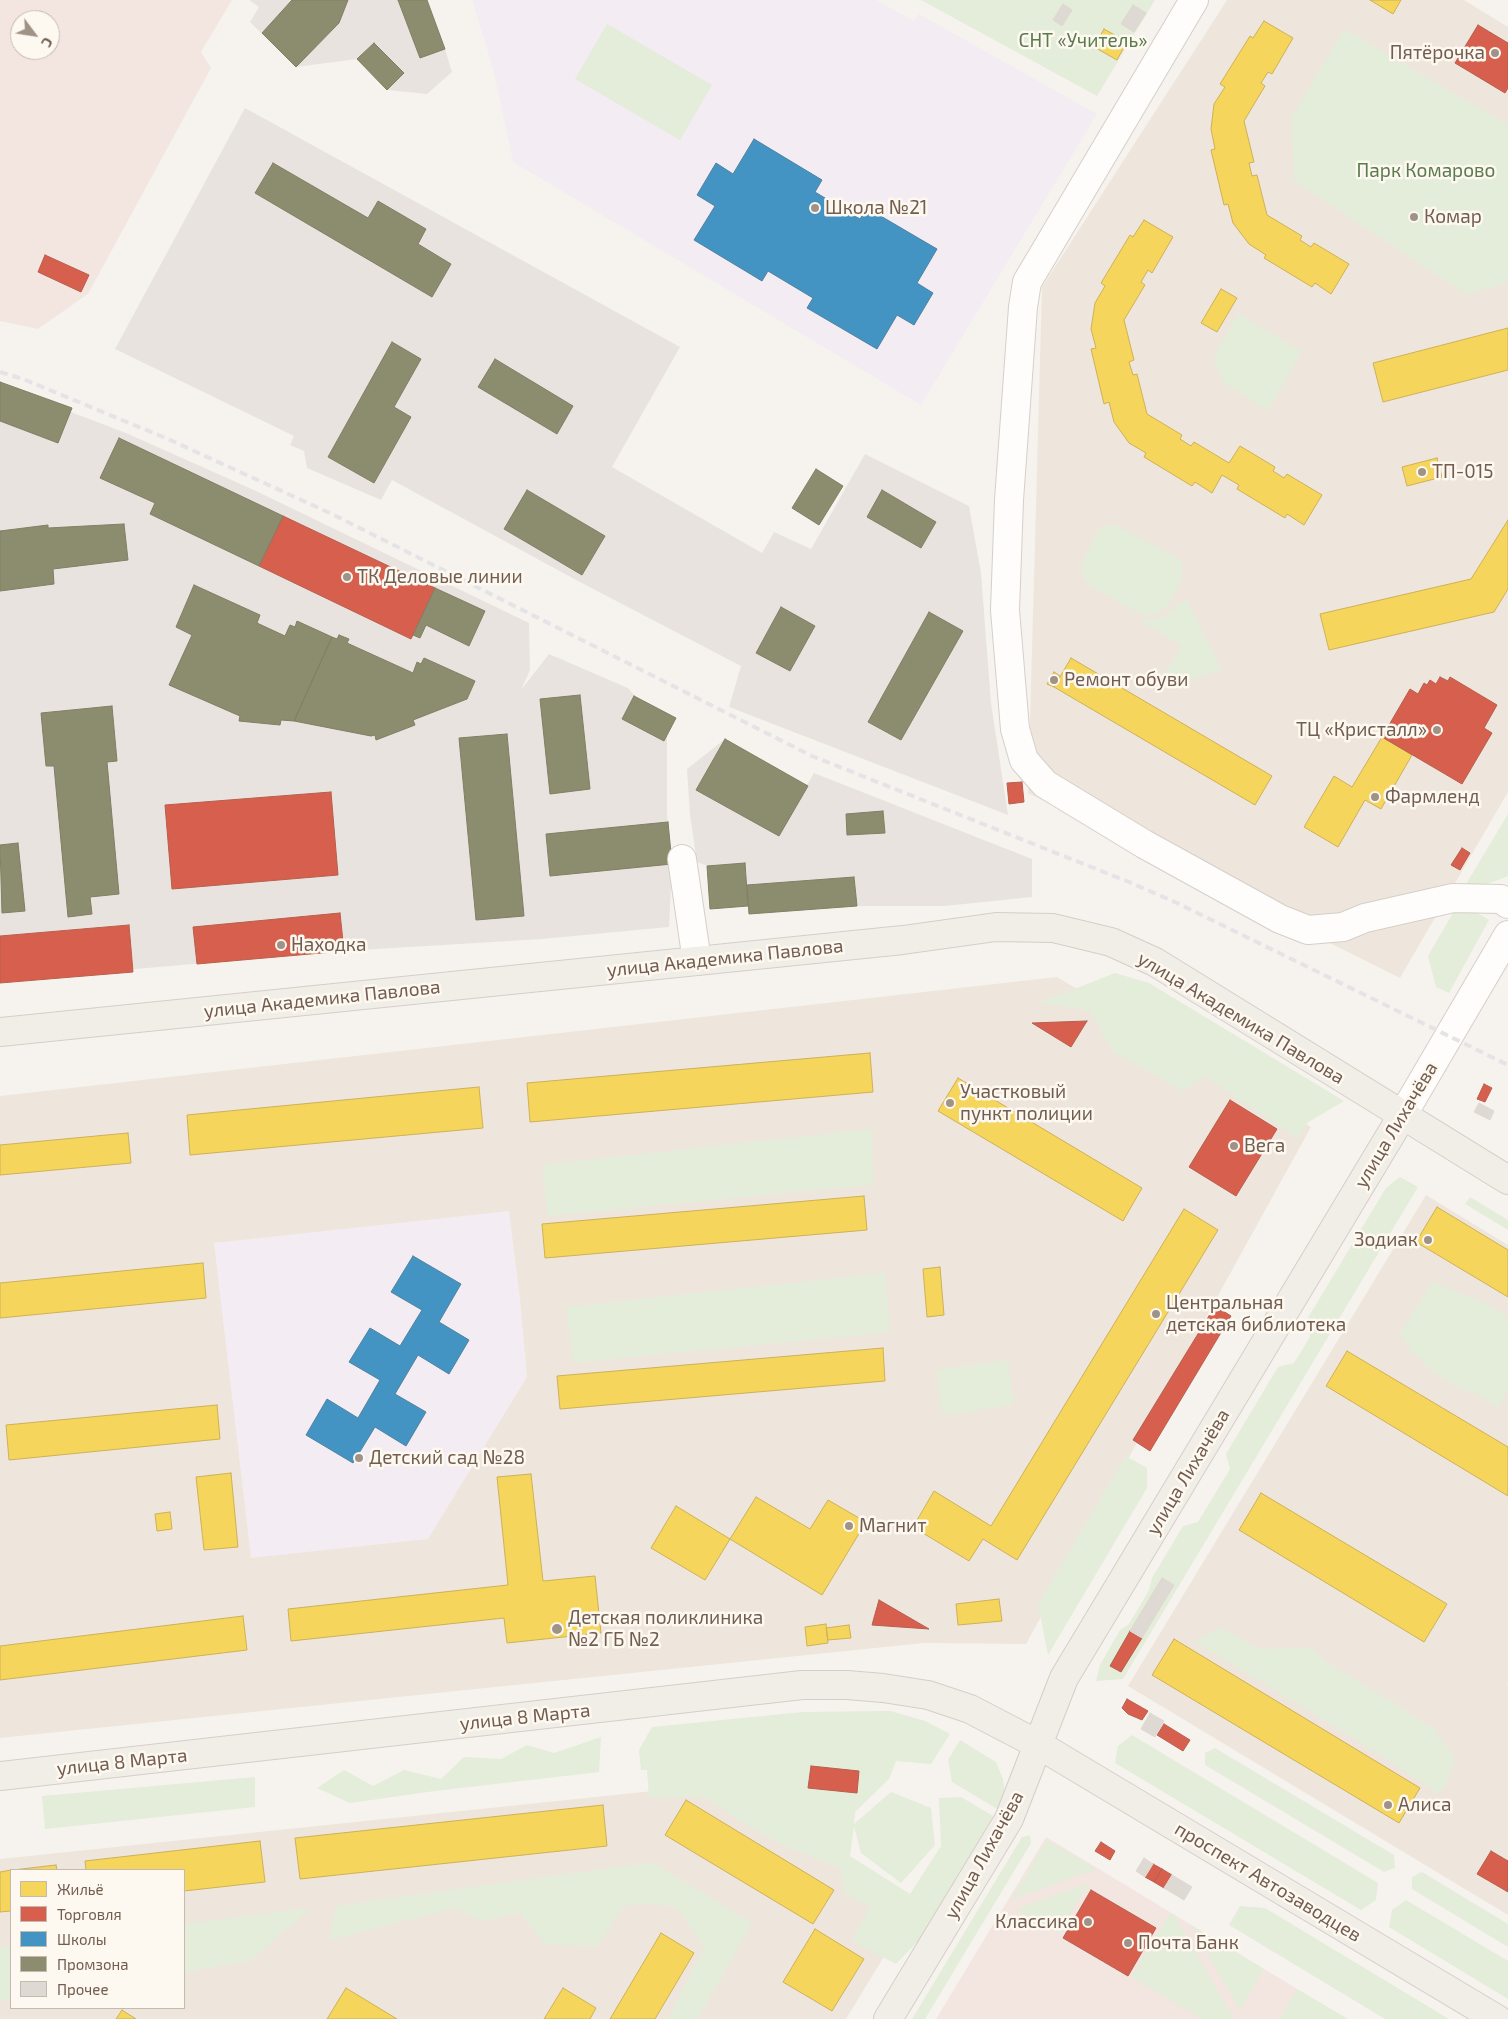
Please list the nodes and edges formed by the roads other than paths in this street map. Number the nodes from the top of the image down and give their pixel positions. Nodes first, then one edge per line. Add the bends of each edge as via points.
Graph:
1 (1194, 0) edge
2 (682, 859) dead end
3 (1508, 904) edge
4 (1508, 935) edge
5 (697, 961) junction
6 (0, 1032) edge
7 (1402, 1116) junction
8 (1508, 1180) edge
9 (1039, 1745) junction
10 (0, 1776) edge
11 (888, 2019) edge
12 (1497, 2019) edge

1 - 3 street via 1027,282 1009,500 1005,610 1015,729 1024,760 1045,784 1136,839 1280,919 1308,930 1343,927 1366,918 1453,898 1501,900
2 - 5 street
4 - 7 street, улица Лихачёва
5 - 6 main road, улица Академика Павлова
5 - 7 main road, улица Академика Павлова via 996,927 1053,928 1112,942 1155,962
7 - 8 main road, улица Академика Павлова
7 - 9 main road, улица Лихачёва via 1064,1678
9 - 10 main road, улица 8 Марта via 970,1709 928,1695 847,1685 802,1685
9 - 11 main road, улица Лихачёва via 1009,1819
9 - 12 main road, проспект Автозаводцев

